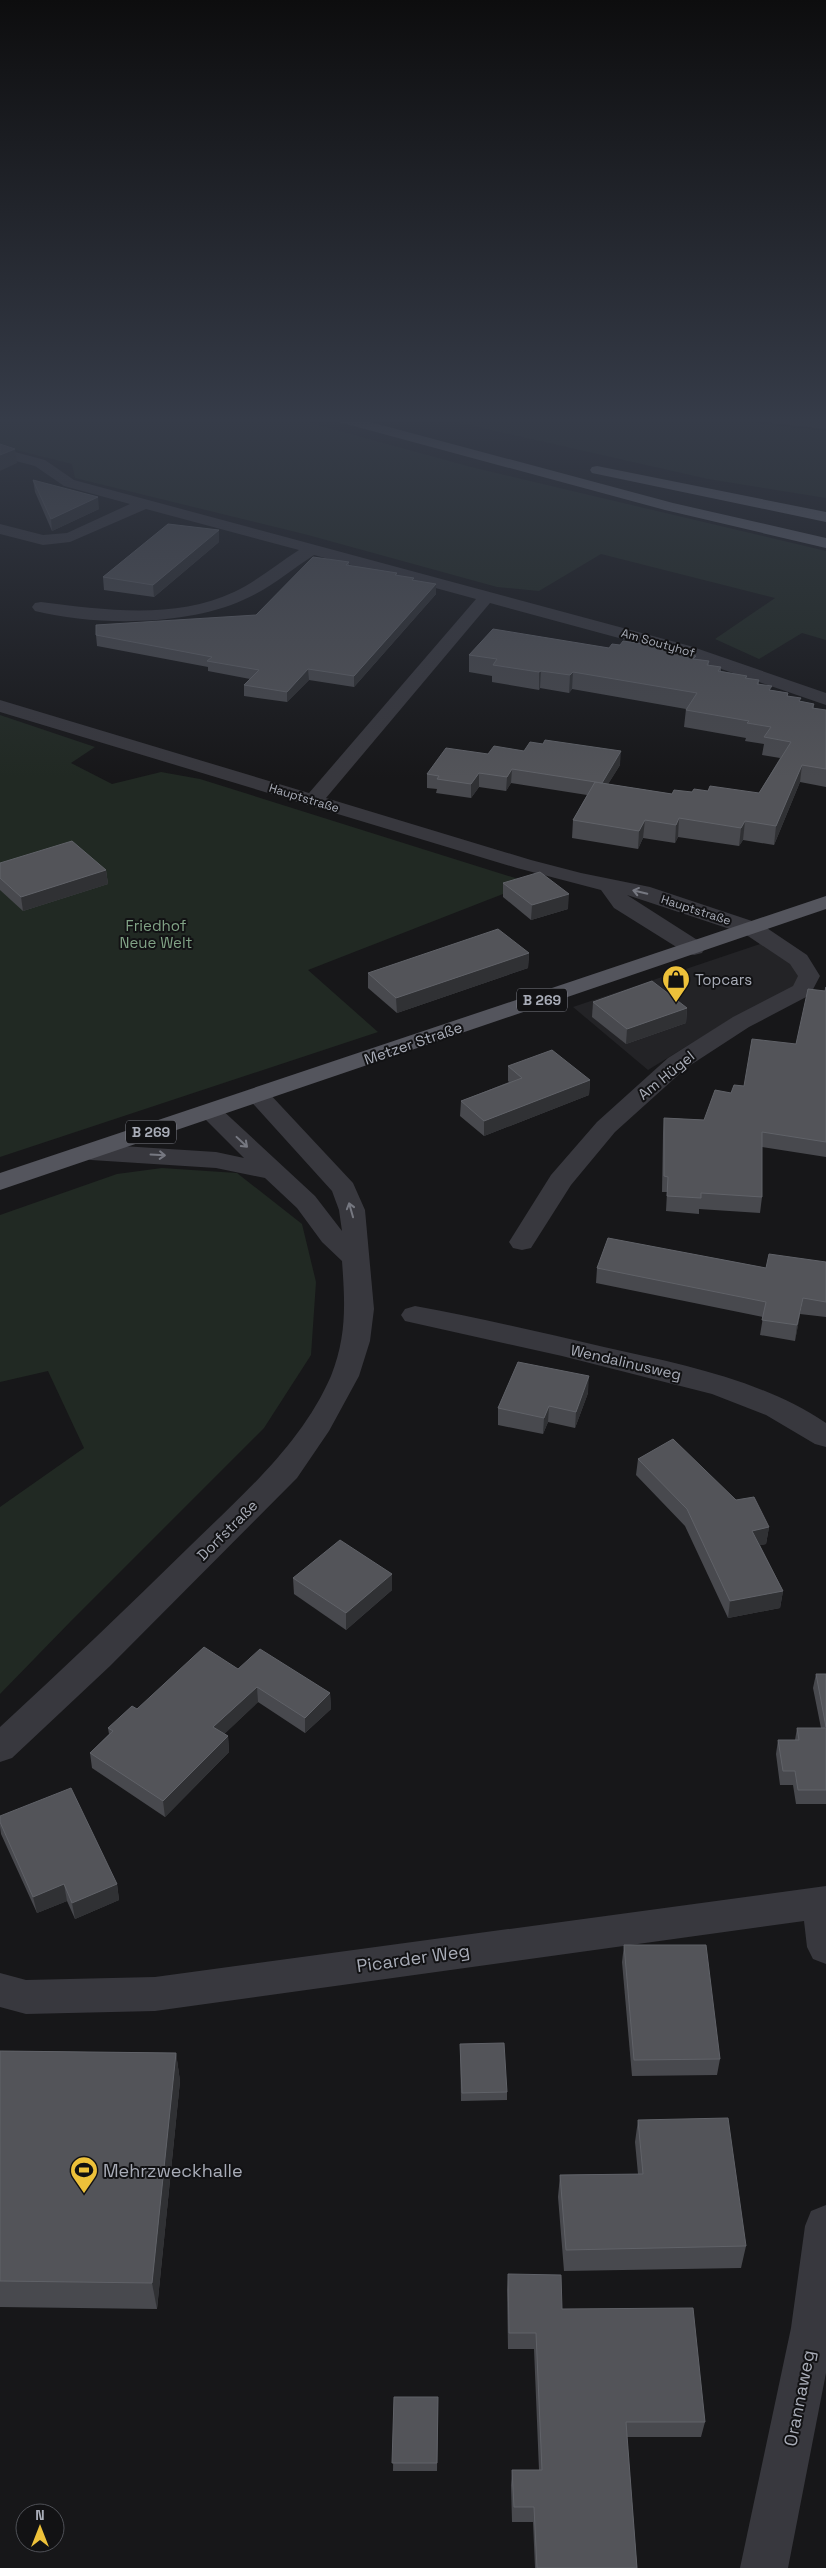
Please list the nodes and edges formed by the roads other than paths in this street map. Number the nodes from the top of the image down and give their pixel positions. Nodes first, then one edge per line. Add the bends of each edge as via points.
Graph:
1 (38, 539) edge
2 (53, 539) edge
3 (274, 539) edge
4 (808, 539) edge
5 (826, 543) edge
6 (312, 549) junction
7 (487, 596) junction
8 (41, 607) dead end
9 (826, 699) edge
10 (0, 706) edge
11 (313, 801) junction
12 (609, 886) junction
13 (826, 902) edge
14 (753, 929) junction
15 (694, 948) junction
16 (258, 1096) junction
17 (210, 1112) junction
18 (92, 1152) junction
19 (275, 1172) junction
20 (0, 1182) edge
21 (522, 1242) dead end
22 (354, 1258) junction
23 (415, 1315) dead end
24 (826, 1437) edge
25 (0, 1748) edge
26 (823, 1902) edge
27 (826, 1947) edge
28 (0, 1990) edge
29 (826, 2226) edge
30 (764, 2568) edge

1 - 2 street
3 - 6 street, Am Soutyhof
4 - 5 highway
6 - 7 street, Am Soutyhof
6 - 8 street via 249,590 210,606 123,616
7 - 9 street, Am Soutyhof via 684,650
7 - 11 street
10 - 11 street, Hauptstraße
11 - 12 street, Hauptstraße
14 -> 12 street, Hauptstraße via 642,892
12 - 15 street, Hauptstraße via 622,903
13 - 14 main road, Metzer Straße / B 269
14 - 15 main road, Metzer Straße / B 269
14 - 21 street, Am Hügel via 799,960 809,976 802,990 741,1022 677,1063 606,1127 560,1181
15 - 16 main road, Metzer Straße / B 269
16 - 17 main road, Metzer Straße / B 269
22 -> 16 street, Dorfstraße via 352,1210 344,1189
17 - 18 main road, Metzer Straße / B 269
17 -> 19 street
18 -> 19 street via 200,1158
18 - 20 main road, Metzer Straße / B 269
19 - 22 street via 306,1202 331,1236
22 - 25 street, Dorfstraße via 360,1309 356,1341 345,1376 319,1424 292,1462 200,1557
23 - 24 street, Wendalinusweg via 704,1380 764,1401 807,1422
26 - 27 street
26 - 28 street, Picarder Weg via 155,1994 26,1997
29 - 30 street, Orannaweg via 813,2328

